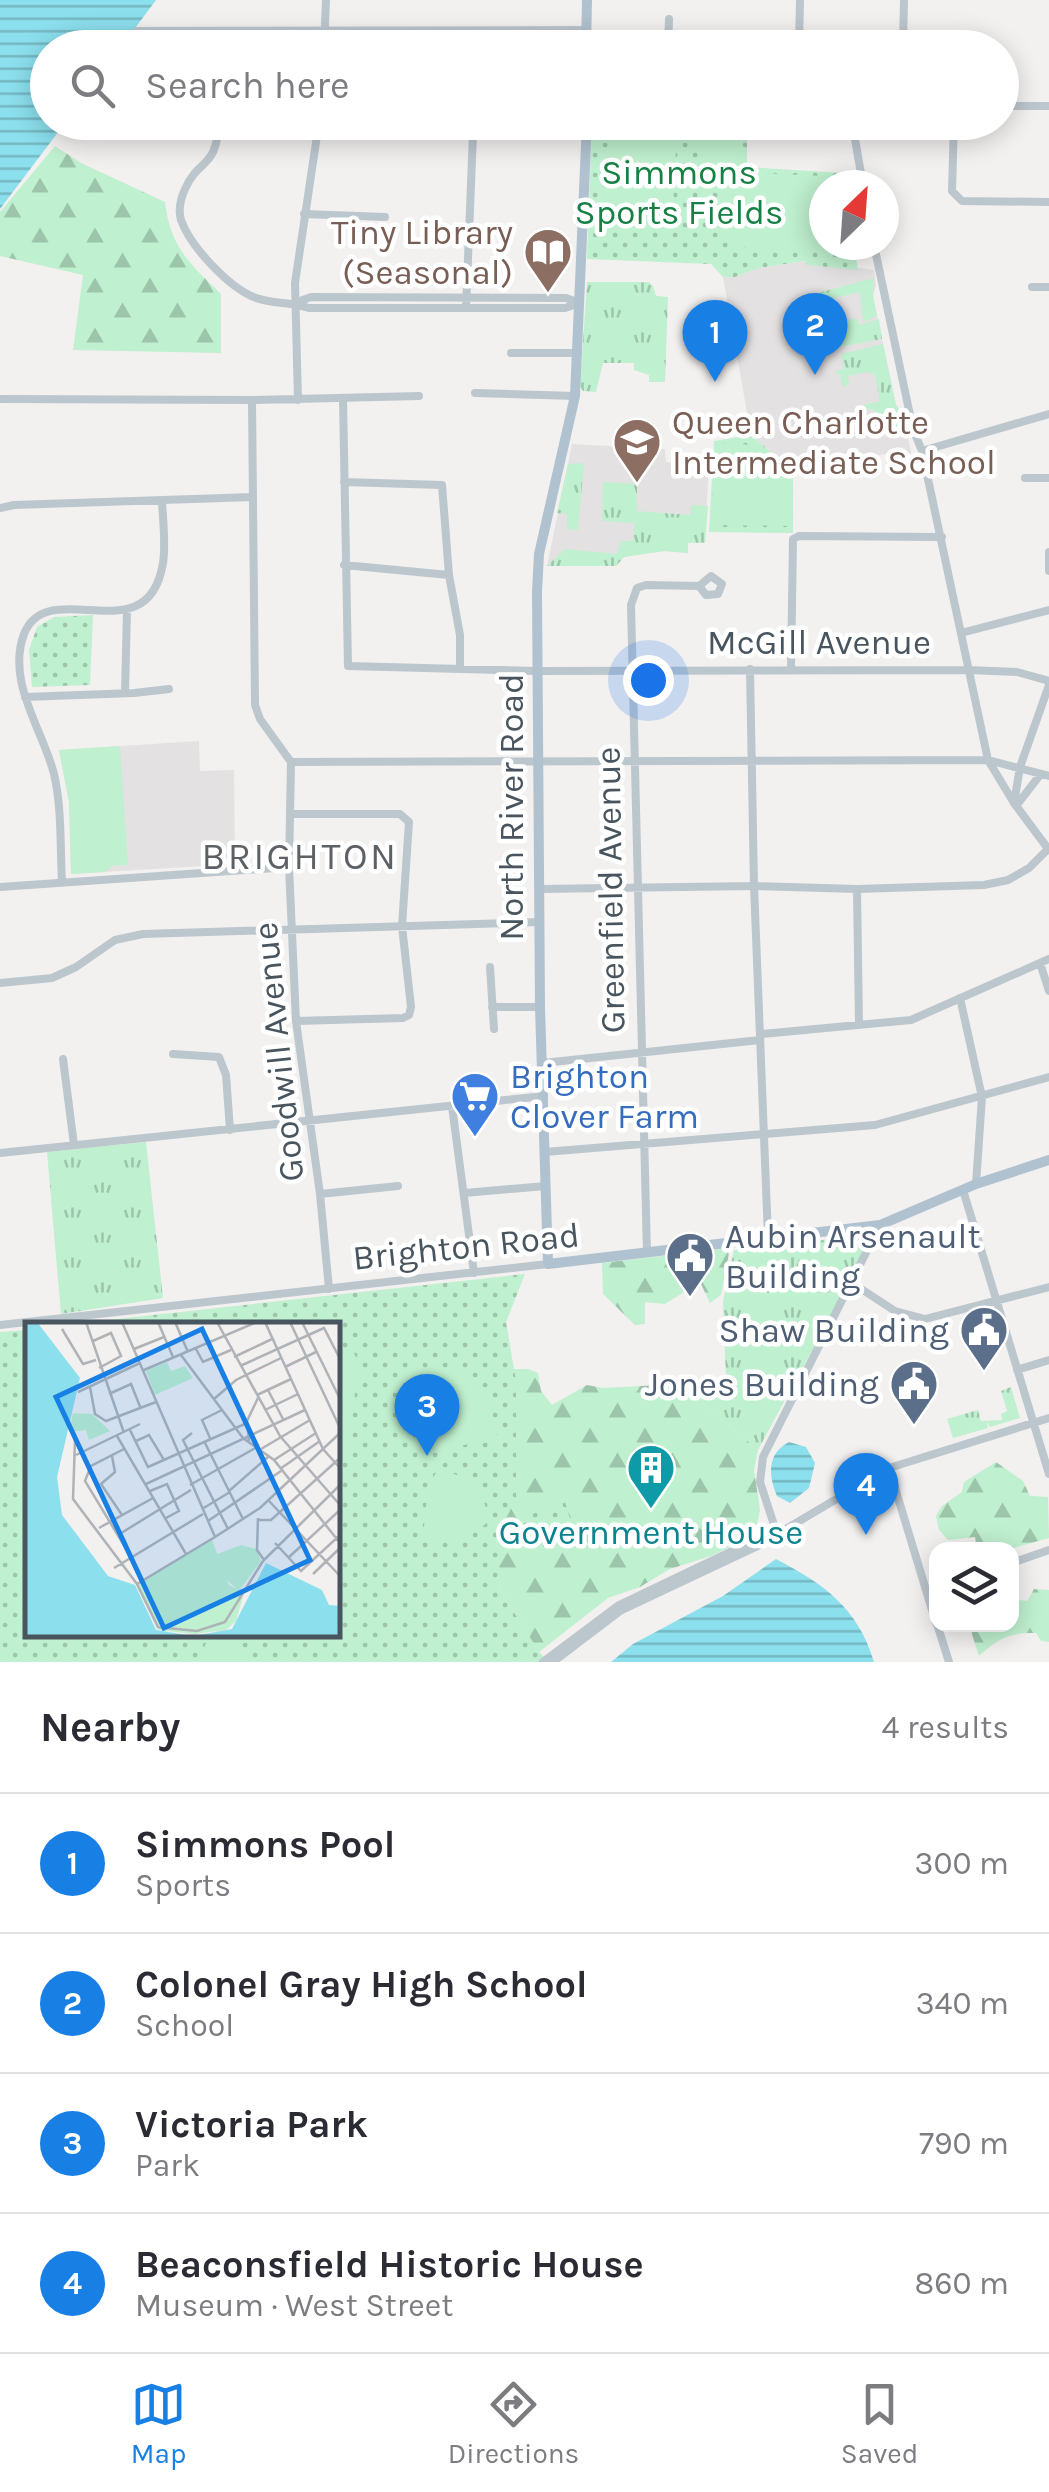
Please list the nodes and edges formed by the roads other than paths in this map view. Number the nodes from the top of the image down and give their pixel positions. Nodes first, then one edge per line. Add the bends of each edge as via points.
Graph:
1 (326, 0) edge
2 (587, 0) edge
3 (800, 0) edge
4 (904, 0) edge
5 (669, 19) dead end
6 (324, 30) edge
7 (586, 30) edge
8 (669, 30) edge
9 (799, 30) edge
10 (903, 30) edge
11 (1019, 106) edge
12 (1049, 106) edge
13 (218, 140) edge
14 (317, 140) edge
15 (474, 140) edge
16 (586, 140) edge
17 (855, 140) edge
18 (953, 140) edge
19 (860, 170) edge
20 (1049, 202) edge
21 (304, 214) junction
22 (385, 216) dead end
23 (877, 260) edge
24 (1032, 287) dead end
25 (1049, 287) edge
26 (467, 298) junction
27 (294, 303) junction
28 (580, 303) junction
29 (466, 308) junction
30 (511, 352) dead end
31 (578, 353) junction
32 (475, 393) dead end
33 (419, 396) dead end
34 (575, 396) junction
35 (343, 398) junction
36 (0, 399) edge
37 (252, 400) junction
38 (298, 400) junction
39 (1049, 414) edge
40 (922, 450) junction
41 (1025, 478) dead end
42 (1049, 478) edge
43 (344, 482) junction
44 (254, 497) junction
45 (162, 502) junction
46 (0, 508) edge
47 (942, 537) junction
48 (1049, 552) edge
49 (344, 565) junction
50 (1049, 572) edge
51 (449, 575) junction
52 (699, 586) dead end
53 (127, 610) junction
54 (1049, 610) edge
55 (961, 634) junction
56 (460, 668) junction
57 (632, 668) junction
58 (791, 669) junction
59 (750, 670) junction
60 (968, 670) junction
61 (538, 671) junction
62 (1049, 683) edge
63 (168, 689) dead end
64 (126, 693) junction
65 (26, 697) junction
66 (537, 760) junction
67 (752, 760) junction
68 (988, 760) junction
69 (291, 762) junction
70 (634, 762) junction
71 (1020, 767) junction
72 (1045, 776) edge
73 (1015, 804) junction
74 (291, 814) junction
75 (1048, 849) edge
76 (289, 868) junction
77 (62, 882) junction
78 (754, 886) junction
79 (0, 887) edge
80 (636, 888) junction
81 (538, 889) junction
82 (857, 889) junction
83 (540, 922) junction
84 (402, 926) junction
85 (291, 932) junction
86 (1045, 961) edge
87 (490, 967) dead end
88 (0, 982) edge
89 (1049, 990) edge
90 (960, 998) junction
91 (540, 1007) junction
92 (492, 1008) junction
93 (296, 1021) junction
94 (859, 1025) junction
95 (494, 1028) dead end
96 (761, 1037) junction
97 (641, 1051) junction
98 (174, 1054) dead end
99 (63, 1059) dead end
100 (543, 1064) junction
101 (1049, 1077) edge
102 (544, 1096) junction
103 (982, 1097) junction
104 (452, 1106) junction
105 (310, 1121) junction
106 (230, 1130) junction
107 (764, 1136) junction
108 (74, 1145) junction
109 (644, 1146) junction
110 (545, 1152) junction
111 (0, 1154) edge
112 (1049, 1160) edge
113 (976, 1184) junction
114 (398, 1186) dead end
115 (546, 1186) junction
116 (962, 1190) junction
117 (464, 1193) junction
118 (320, 1194) junction
119 (880, 1225) junction
120 (768, 1237) junction
121 (647, 1253) junction
122 (548, 1264) junction
123 (474, 1272) junction
124 (852, 1283) junction
125 (1049, 1286) edge
126 (329, 1289) junction
127 (997, 1302) junction
128 (36, 1322) edge
129 (25, 1323) edge
130 (0, 1326) edge
131 (1049, 1360) edge
132 (1017, 1370) junction
133 (1049, 1418) edge
134 (1033, 1422) junction
135 (889, 1468) junction
136 (1049, 1474) edge
137 (773, 1536) junction
138 (1049, 1550) edge
139 (1019, 1561) edge
140 (929, 1589) edge
141 (926, 1590) junction
142 (929, 1599) edge
143 (940, 1632) edge
144 (543, 1662) edge
145 (553, 1662) edge
146 (949, 1662) edge

1 - 6 street
2 - 7 main road
3 - 9 street
4 - 10 street
5 - 8 street
11 - 12 street
13 - 27 street via 211,160 183,193 182,220 206,258 244,292
14 - 21 street
15 - 26 street
16 - 28 main road, North River Road
17 - 19 street
18 - 20 street via 952,191 962,202
21 - 22 street
21 - 27 street
23 - 40 street
24 - 25 street
26 - 27 street via 310,297
26 - 28 street
26 - 29 street
27 - 29 street
27 - 38 street
28 - 29 street
28 - 31 main road, North River Road
30 - 31 street
31 - 34 main road, North River Road
32 - 34 street
33 - 35 street
34 - 61 main road, North River Road via 539,554
35 - 38 street
35 - 43 street
36 - 37 street
37 - 38 street
37 - 44 street
39 - 40 street
40 - 47 street
41 - 42 street
43 - 49 street
43 - 51 street via 442,485
44 - 45 street
44 - 69 street via 255,705
45 - 46 street
45 - 53 street via 159,578 141,606
47 - 55 street
47 - 58 street via 794,540
48 - 50 street
49 - 51 street
49 - 56 street, McGill Avenue via 348,666
51 - 56 street
52 - 57 street, Greenfield Avenue via 637,588
53 - 64 street
53 - 65 street via 37,616 20,650
54 - 55 street
55 - 60 street
56 - 61 street, McGill Avenue
57 - 59 street, McGill Avenue
57 - 61 street, McGill Avenue
57 - 70 street, Greenfield Avenue
58 - 59 street, McGill Avenue
58 - 60 street, McGill Avenue
59 - 67 street
60 - 62 street, McGill Avenue via 1017,672
60 - 68 street
61 - 66 main road, North River Road
62 - 71 street
63 - 64 street
64 - 65 street
65 - 77 street via 54,774
66 - 69 street
66 - 70 street
66 - 81 main road, North River Road
67 - 68 street
67 - 70 street
67 - 78 street
68 - 71 street
68 - 73 street
69 - 74 street, Goodwill Avenue
70 - 80 street, Greenfield Avenue
71 - 72 street
71 - 73 street
72 - 73 street
73 - 75 street
74 - 76 street, Goodwill Avenue
74 - 84 street via 405,817
75 - 82 street via 1008,880
76 - 77 street
76 - 85 street, Goodwill Avenue
77 - 79 street
78 - 80 street
78 - 82 street
78 - 96 street
80 - 81 street
80 - 97 street, Greenfield Avenue
81 - 83 main road, North River Road
82 - 94 street
83 - 84 street
83 - 91 main road, North River Road
84 - 85 street
84 - 93 street via 408,1015
85 - 88 street via 143,934 115,940 52,978
85 - 93 street, Goodwill Avenue
86 - 89 street
86 - 90 street
87 - 92 street
90 - 94 street via 911,1020
90 - 103 street
91 - 92 street
91 - 100 main road, North River Road
92 - 95 street
93 - 105 street, Goodwill Avenue
94 - 96 street
96 - 97 street
96 - 107 street
97 - 100 street
97 - 109 street, Greenfield Avenue
98 - 106 street via 219,1057
99 - 108 street
100 - 102 main road, North River Road
101 - 103 street
102 - 104 street
102 - 110 main road, North River Road
103 - 107 street via 898,1121
103 - 113 street
104 - 105 street
104 - 117 street
105 - 106 street
105 - 118 street, Goodwill Avenue
106 - 108 street
107 - 109 street
107 - 120 street
108 - 111 street
109 - 110 street
109 - 121 street, Greenfield Avenue
110 - 115 main road, North River Road
112 - 113 main road, Brighton Road
113 - 116 main road, Brighton Road
114 - 118 street
115 - 117 street
115 - 122 main road, North River Road
116 - 119 main road, Brighton Road
116 - 127 street
117 - 123 street
118 - 126 street, Goodwill Avenue
119 - 120 main road, Brighton Road
119 - 124 street
120 - 121 main road, Brighton Road
121 - 122 main road, Brighton Road
122 - 123 street, Brighton Road
123 - 126 street, Brighton Road
124 - 127 street via 895,1310 926,1319
124 - 137 street via 762,1457 760,1482
125 - 127 street
126 - 128 street, Brighton Road
127 - 132 street
129 - 130 street, Brighton Road
131 - 132 street
132 - 134 street
133 - 134 street
134 - 135 street
134 - 136 street
135 - 137 street
135 - 141 street
137 - 144 street via 619,1604
137 - 145 street via 620,1611
138 - 139 street
140 - 141 street
141 - 142 street
143 - 146 street

